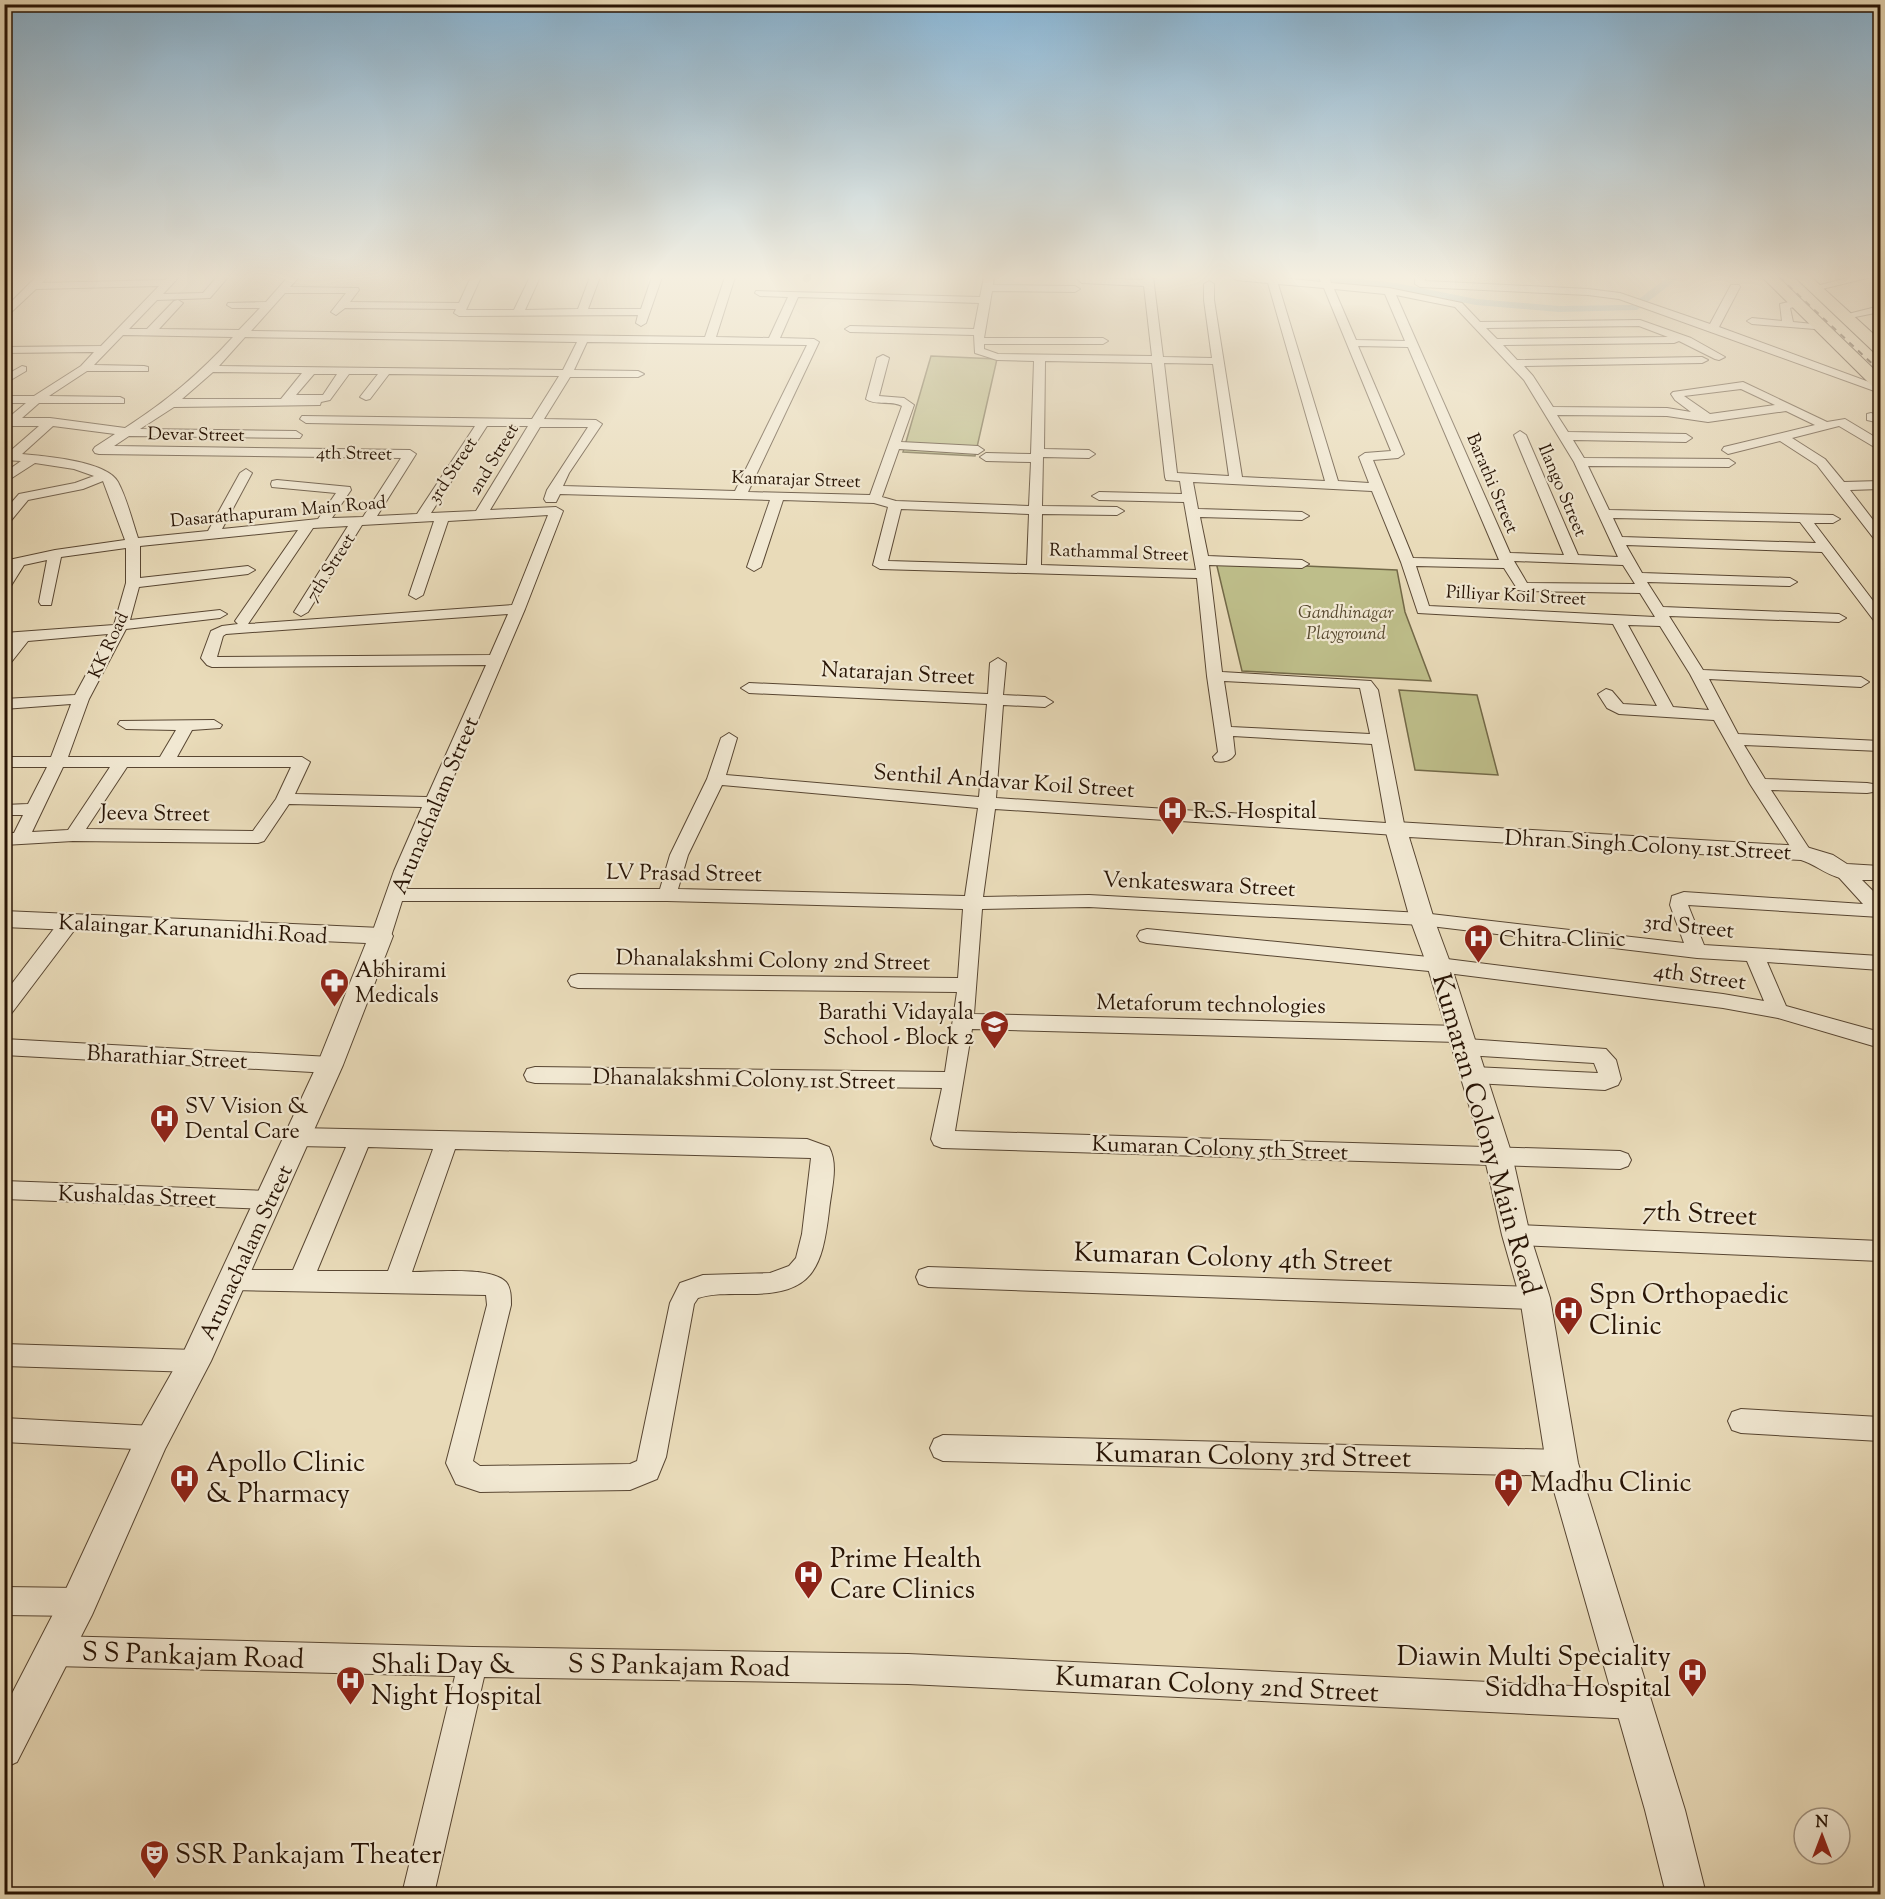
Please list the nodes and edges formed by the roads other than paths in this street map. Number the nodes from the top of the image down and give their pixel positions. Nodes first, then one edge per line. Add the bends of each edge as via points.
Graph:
1 (88, 366) edge
2 (213, 366) edge
3 (570, 366) edge
4 (803, 366) edge
5 (881, 366) edge
6 (1040, 366) edge
7 (1160, 366) edge
8 (1219, 366) edge
9 (1297, 366) edge
10 (1362, 366) edge
11 (1423, 366) edge
12 (1517, 366) edge
13 (1613, 366) edge
14 (1815, 366) edge
15 (1862, 366) edge
16 (85, 368) junction
17 (22, 369) dead end
18 (144, 369) dead end
19 (210, 369) junction
20 (311, 370) junction
21 (346, 370) junction
22 (387, 371) junction
23 (567, 372) junction
24 (638, 374) dead end
25 (1623, 377) dead end
26 (4, 381) edge
27 (1881, 384) edge
28 (1881, 390) edge
29 (366, 397) dead end
30 (4, 399) edge
31 (37, 399) junction
32 (120, 401) dead end
33 (171, 403) junction
34 (1790, 407) junction
35 (1547, 411) junction
36 (1708, 418) junction
37 (306, 419) junction
38 (8, 422) edge
39 (50, 422) junction
40 (483, 422) junction
41 (536, 423) junction
42 (1826, 426) junction
43 (128, 432) junction
44 (296, 435) junction
45 (1520, 435) dead end
46 (1563, 436) junction
47 (1782, 437) junction
48 (1686, 438) dead end
49 (895, 445) junction
50 (1881, 445) edge
51 (100, 449) junction
52 (1728, 450) dead end
53 (289, 452) junction
54 (1089, 454) dead end
55 (1037, 456) junction
56 (8, 457) edge
57 (31, 460) junction
58 (1580, 462) junction
59 (1729, 463) dead end
60 (74, 466) junction
61 (246, 473) dead end
62 (105, 476) junction
63 (1186, 478) junction
64 (4, 479) edge
65 (1236, 479) junction
66 (277, 484) dead end
67 (1333, 485) junction
68 (1881, 485) edge
69 (1842, 486) junction
70 (1376, 487) junction
71 (553, 490) junction
72 (740, 495) junction
73 (778, 496) junction
74 (1099, 496) dead end
75 (1190, 498) junction
76 (875, 499) junction
77 (895, 505) junction
78 (1037, 509) junction
79 (556, 511) junction
80 (1117, 511) dead end
81 (1192, 513) junction
82 (481, 514) junction
83 (1604, 514) junction
84 (443, 516) junction
85 (1302, 516) dead end
86 (421, 518) junction
87 (1805, 519) junction
88 (1833, 519) dead end
89 (4, 520) edge
90 (363, 521) junction
91 (315, 524) junction
92 (213, 534) junction
93 (1881, 537) edge
94 (1618, 541) junction
95 (133, 543) junction
96 (1828, 548) junction
97 (55, 554) junction
98 (1573, 559) junction
99 (1506, 561) junction
100 (1627, 561) junction
101 (1408, 562) junction
102 (12, 564) edge
103 (1302, 564) dead end
104 (754, 567) dead end
105 (1203, 567) junction
106 (1034, 569) junction
107 (248, 570) dead end
108 (1790, 582) dead end
109 (133, 583) junction
110 (1642, 583) junction
111 (4, 586) edge
112 (416, 595) dead end
113 (46, 602) dead end
114 (518, 609) junction
115 (301, 612) dead end
116 (220, 614) dead end
117 (1663, 617) junction
118 (1839, 618) dead end
119 (1881, 618) edge
120 (1618, 620) junction
121 (242, 621) dead end
122 (120, 627) junction
123 (24, 636) junction
124 (4, 638) edge
125 (495, 660) junction
126 (4, 662) edge
127 (998, 663) dead end
128 (1698, 674) junction
129 (1215, 676) junction
130 (1861, 682) dead end
131 (749, 688) dead end
132 (1606, 694) dead end
133 (81, 699) junction
134 (997, 699) junction
135 (1045, 702) dead end
136 (4, 705) edge
137 (1667, 711) junction
138 (1718, 715) junction
139 (126, 724) dead end
140 (187, 725) junction
141 (214, 725) dead end
142 (1223, 731) junction
143 (729, 738) dead end
144 (1732, 739) junction
145 (1380, 740) junction
146 (1881, 746) edge
147 (1221, 757) dead end
148 (58, 761) junction
149 (4, 762) edge
150 (122, 762) junction
151 (166, 762) junction
152 (716, 779) junction
153 (1759, 784) junction
154 (1867, 788) dead end
155 (284, 799) junction
156 (432, 802) junction
157 (987, 803) junction
158 (34, 809) junction
159 (4, 810) edge
160 (1396, 829) junction
161 (73, 835) junction
162 (12, 838) edge
163 (1803, 853) junction
164 (1842, 871) junction
165 (1881, 873) edge
166 (395, 895) junction
167 (667, 895) junction
168 (973, 903) junction
169 (1881, 910) edge
170 (4, 919) edge
171 (1422, 920) junction
172 (69, 923) junction
173 (381, 936) junction
174 (1147, 936) dead end
175 (1696, 951) junction
176 (1754, 955) junction
177 (1881, 963) edge
178 (1439, 965) junction
179 (578, 981) dead end
180 (968, 985) junction
181 (4, 1010) edge
182 (1778, 1011) junction
183 (962, 1021) junction
184 (1462, 1040) junction
185 (1881, 1040) edge
186 (4, 1047) edge
187 (330, 1065) junction
188 (535, 1075) dead end
189 (1474, 1075) junction
190 (954, 1080) junction
191 (298, 1137) junction
192 (361, 1138) junction
193 (447, 1140) junction
194 (1498, 1155) junction
195 (1620, 1160) dead end
196 (4, 1190) edge
197 (269, 1200) junction
198 (1516, 1235) junction
199 (1881, 1251) edge
200 (928, 1277) dead end
201 (232, 1280) junction
202 (302, 1281) junction
203 (396, 1282) junction
204 (1535, 1298) junction
205 (4, 1354) edge
206 (195, 1361) junction
207 (1741, 1421) dead end
208 (1881, 1429) edge
209 (4, 1430) edge
210 (153, 1438) junction
211 (943, 1448) dead end
212 (1562, 1463) junction
213 (4, 1601) edge
214 (79, 1602) junction
215 (54, 1651) junction
216 (473, 1662) junction
217 (908, 1669) joint
218 (1635, 1704) junction
219 (4, 1749) edge
220 (418, 1894) edge
221 (1686, 1894) edge

1 - 16 street
2 - 19 street
3 - 23 street, 2nd Street
4 - 72 street
5 - 49 street via 872,399 900,400 908,405
6 - 55 street
7 - 63 street via 1171,477
8 - 65 street
9 - 67 street
10 - 70 street, Pilliyar Koil Street via 1398,454 1365,457
11 - 99 street, Barathi Street
12 - 35 street via 1529,378
13 - 25 street
14 - 28 street
15 - 27 main road
16 - 18 street
16 - 31 street
17 - 26 street
19 - 20 street
19 - 33 street
20 - 21 street
20 - 21 street via 287,399 326,398
21 - 22 street
22 - 23 street
22 - 29 street
23 - 24 street
23 - 41 street, 2nd Street
30 - 31 street
31 - 32 street
31 - 38 street
33 - 37 street via 316,403
33 - 43 street
34 - 36 street
34 - 36 street via 1743,384 1677,394
34 - 42 street
35 - 36 street via 1667,412
35 - 46 street
37 - 40 street
37 - 44 street
38 - 39 street
39 - 43 street
39 - 56 street
40 - 41 street
40 - 86 street, 3rd Street
41 - 71 street via 596,424
41 - 82 street, 2nd Street
42 - 47 street
42 - 50 street via 1841,422
43 - 44 street
43 - 51 street
44 - 53 street
45 - 98 street, Ilango Street
46 - 48 street
46 - 58 street
47 - 52 street
47 - 69 street via 1821,462
49 - 55 street
49 - 76 street
51 - 53 street, Devar Street
51 - 60 street
53 - 90 street, 4th Street via 410,453
54 - 55 street
55 - 78 street
56 - 57 street
57 - 60 street
57 - 64 street
58 - 59 street
58 - 83 street
60 - 62 street
61 - 92 street
62 - 89 street via 24,497
62 - 95 street, KK Road via 111,481
63 - 65 street
63 - 75 street
65 - 67 street
66 - 91 street via 345,490
67 - 70 street
68 - 69 street
69 - 93 street
70 - 101 street, Pilliyar Koil Street
71 - 72 street, Kamarajar Street
71 - 79 street via 549,504
72 - 73 street, Kamarajar Street
73 - 76 street, Kamarajar Street
73 - 104 street
74 - 75 street
75 - 81 street
76 - 77 street, Kamarajar Street
77 - 78 street, Kamarajar Street
77 - 106 street, Rathammal Street via 880,565
78 - 80 street, Kamarajar Street
78 - 106 street
79 - 82 street, Dasarathapuram Main Road
79 - 114 street, Arunachalam Street
81 - 85 street
81 - 105 street
82 - 84 street, Dasarathapuram Main Road
83 - 87 street
83 - 94 street
84 - 86 street, Dasarathapuram Main Road
84 - 112 street
86 - 90 street, Dasarathapuram Main Road
87 - 88 street
87 - 96 street
90 - 91 street, Dasarathapuram Main Road
90 - 115 street, 7th Street
91 - 92 street, Dasarathapuram Main Road
91 - 121 street
92 - 95 street, Dasarathapuram Main Road
94 - 96 street
94 - 100 street
95 - 97 street, Dasarathapuram Main Road
95 - 109 street, KK Road
96 - 119 street
97 - 102 street, Dasarathapuram Main Road
97 - 113 street
98 - 99 street
98 - 100 street
99 - 101 street
99 - 110 street, Barathi Street via 1523,587
100 - 110 street
101 - 120 street, Pilliyar Koil Street via 1423,610
102 - 111 street
103 - 105 street, Rathammal Street
105 - 106 street, Rathammal Street
105 - 129 street
107 - 109 street
108 - 110 street
109 - 122 street, KK Road
110 - 117 street
114 - 125 street, Arunachalam Street
114 - 125 street via 222,630 216,634 208,658 212,662
116 - 122 street
117 - 118 street, Pilliyar Koil Street
117 - 120 street, Pilliyar Koil Street
117 - 128 street
120 - 137 street
122 - 123 street
122 - 133 street, KK Road
123 - 124 street
123 - 126 street
125 - 156 street, Arunachalam Street
127 - 134 street
128 - 130 street
128 - 138 street
129 - 142 street
129 - 145 street via 1365,684 1370,690
131 - 134 street, Natarajan Street
132 - 137 street via 1619,709
133 - 136 street
133 - 148 street, KK Road
134 - 135 street, Natarajan Street
134 - 157 street
137 - 138 street
138 - 144 street
139 - 140 street
140 - 141 street
140 - 151 street
142 - 145 street
142 - 147 street via 1227,754
143 - 152 street
144 - 146 street
144 - 153 street
145 - 160 street
148 - 149 street
148 - 150 street
148 - 158 street, KK Road
150 - 151 street
150 - 161 street
151 - 155 street via 302,762
152 - 157 street, Senthil Andavar Koil Street
152 - 167 street via 682,849
153 - 154 street
153 - 163 street
155 - 156 street
155 - 161 street, Jeeva Street via 258,837
156 - 166 street, Arunachalam Street
157 - 160 street, Senthil Andavar Koil Street
157 - 168 street
158 - 159 street
158 - 162 street, KK Road
160 - 163 street, Dhran Singh Colony 1st Street
160 - 171 street, Kumaran Colony Main Road
161 - 162 street, Jeeva Street
163 - 164 street, Dhran Singh Colony 1st Street
164 - 165 street
164 - 169 street, Dhran Singh Colony 1st Street
166 - 167 street, LV Prasad Street
166 - 173 street, Arunachalam Street
167 - 168 street, LV Prasad Street
168 - 171 street, Venkateswara Street via 1089,901
168 - 180 street
169 - 175 street via 1684,898 1679,905
170 - 172 street, Kalaingar Karunanidhi Road
171 - 175 street, 3rd Street
171 - 178 street, Kumaran Colony Main Road
172 - 173 street, Kalaingar Karunanidhi Road
172 - 181 street
173 - 187 street, Arunachalam Street
174 - 178 street, 4th Street
175 - 176 street, 3rd Street
176 - 177 street, 3rd Street
176 - 182 street
178 - 182 street, 4th Street
178 - 184 street, Kumaran Colony Main Road
179 - 180 street, Dhanalakshmi Colony 2nd Street
180 - 183 street
182 - 185 street, 4th Street
183 - 184 street, Metaforum technologies
183 - 190 street
184 - 189 street, Kumaran Colony Main Road
184 - 189 street, Metaforum technologies via 1599,1055 1605,1060 1610,1079 1605,1082
186 - 187 street, Bharathiar Street
187 - 191 street, Arunachalam Street
188 - 190 street, Dhanalakshmi Colony 1st Street
189 - 194 street, Kumaran Colony Main Road
190 - 194 street, Kumaran Colony 5th Street via 942,1139
191 - 192 street
191 - 197 street, Arunachalam Street
192 - 193 street
192 - 202 street
193 - 203 street
193 - 203 street via 807,1148 821,1153 823,1165 810,1253 802,1268 791,1277 772,1284 701,1284 689,1290 682,1303 653,1457 647,1470 630,1476 480,1479 466,1475 459,1463 500,1305 498,1290 489,1283
194 - 195 street, Kumaran Colony 5th Street
194 - 198 street, Kumaran Colony Main Road
196 - 197 street, Kushaldas Street
197 - 201 street, Arunachalam Street
198 - 199 street, 7th Street
198 - 204 street, Kumaran Colony Main Road
200 - 204 street, Kumaran Colony 4th Street
201 - 202 street
201 - 206 street, Arunachalam Street
202 - 203 street
204 - 212 street, Kumaran Colony Main Road
205 - 206 street
206 - 210 street, Arunachalam Street
207 - 208 street
209 - 210 street
210 - 214 street, Arunachalam Street
211 - 212 street, Kumaran Colony 3rd Street
212 - 218 street, Kumaran Colony Main Road
213 - 214 street
214 - 215 street, Arunachalam Street
215 - 216 street, S S Pankajam Road
215 - 219 street, Arunachalam Street
216 - 217 street, S S Pankajam Road
216 - 220 street
217 - 218 street, Kumaran Colony 2nd Street
218 - 221 street, Kumaran Colony Main Road

